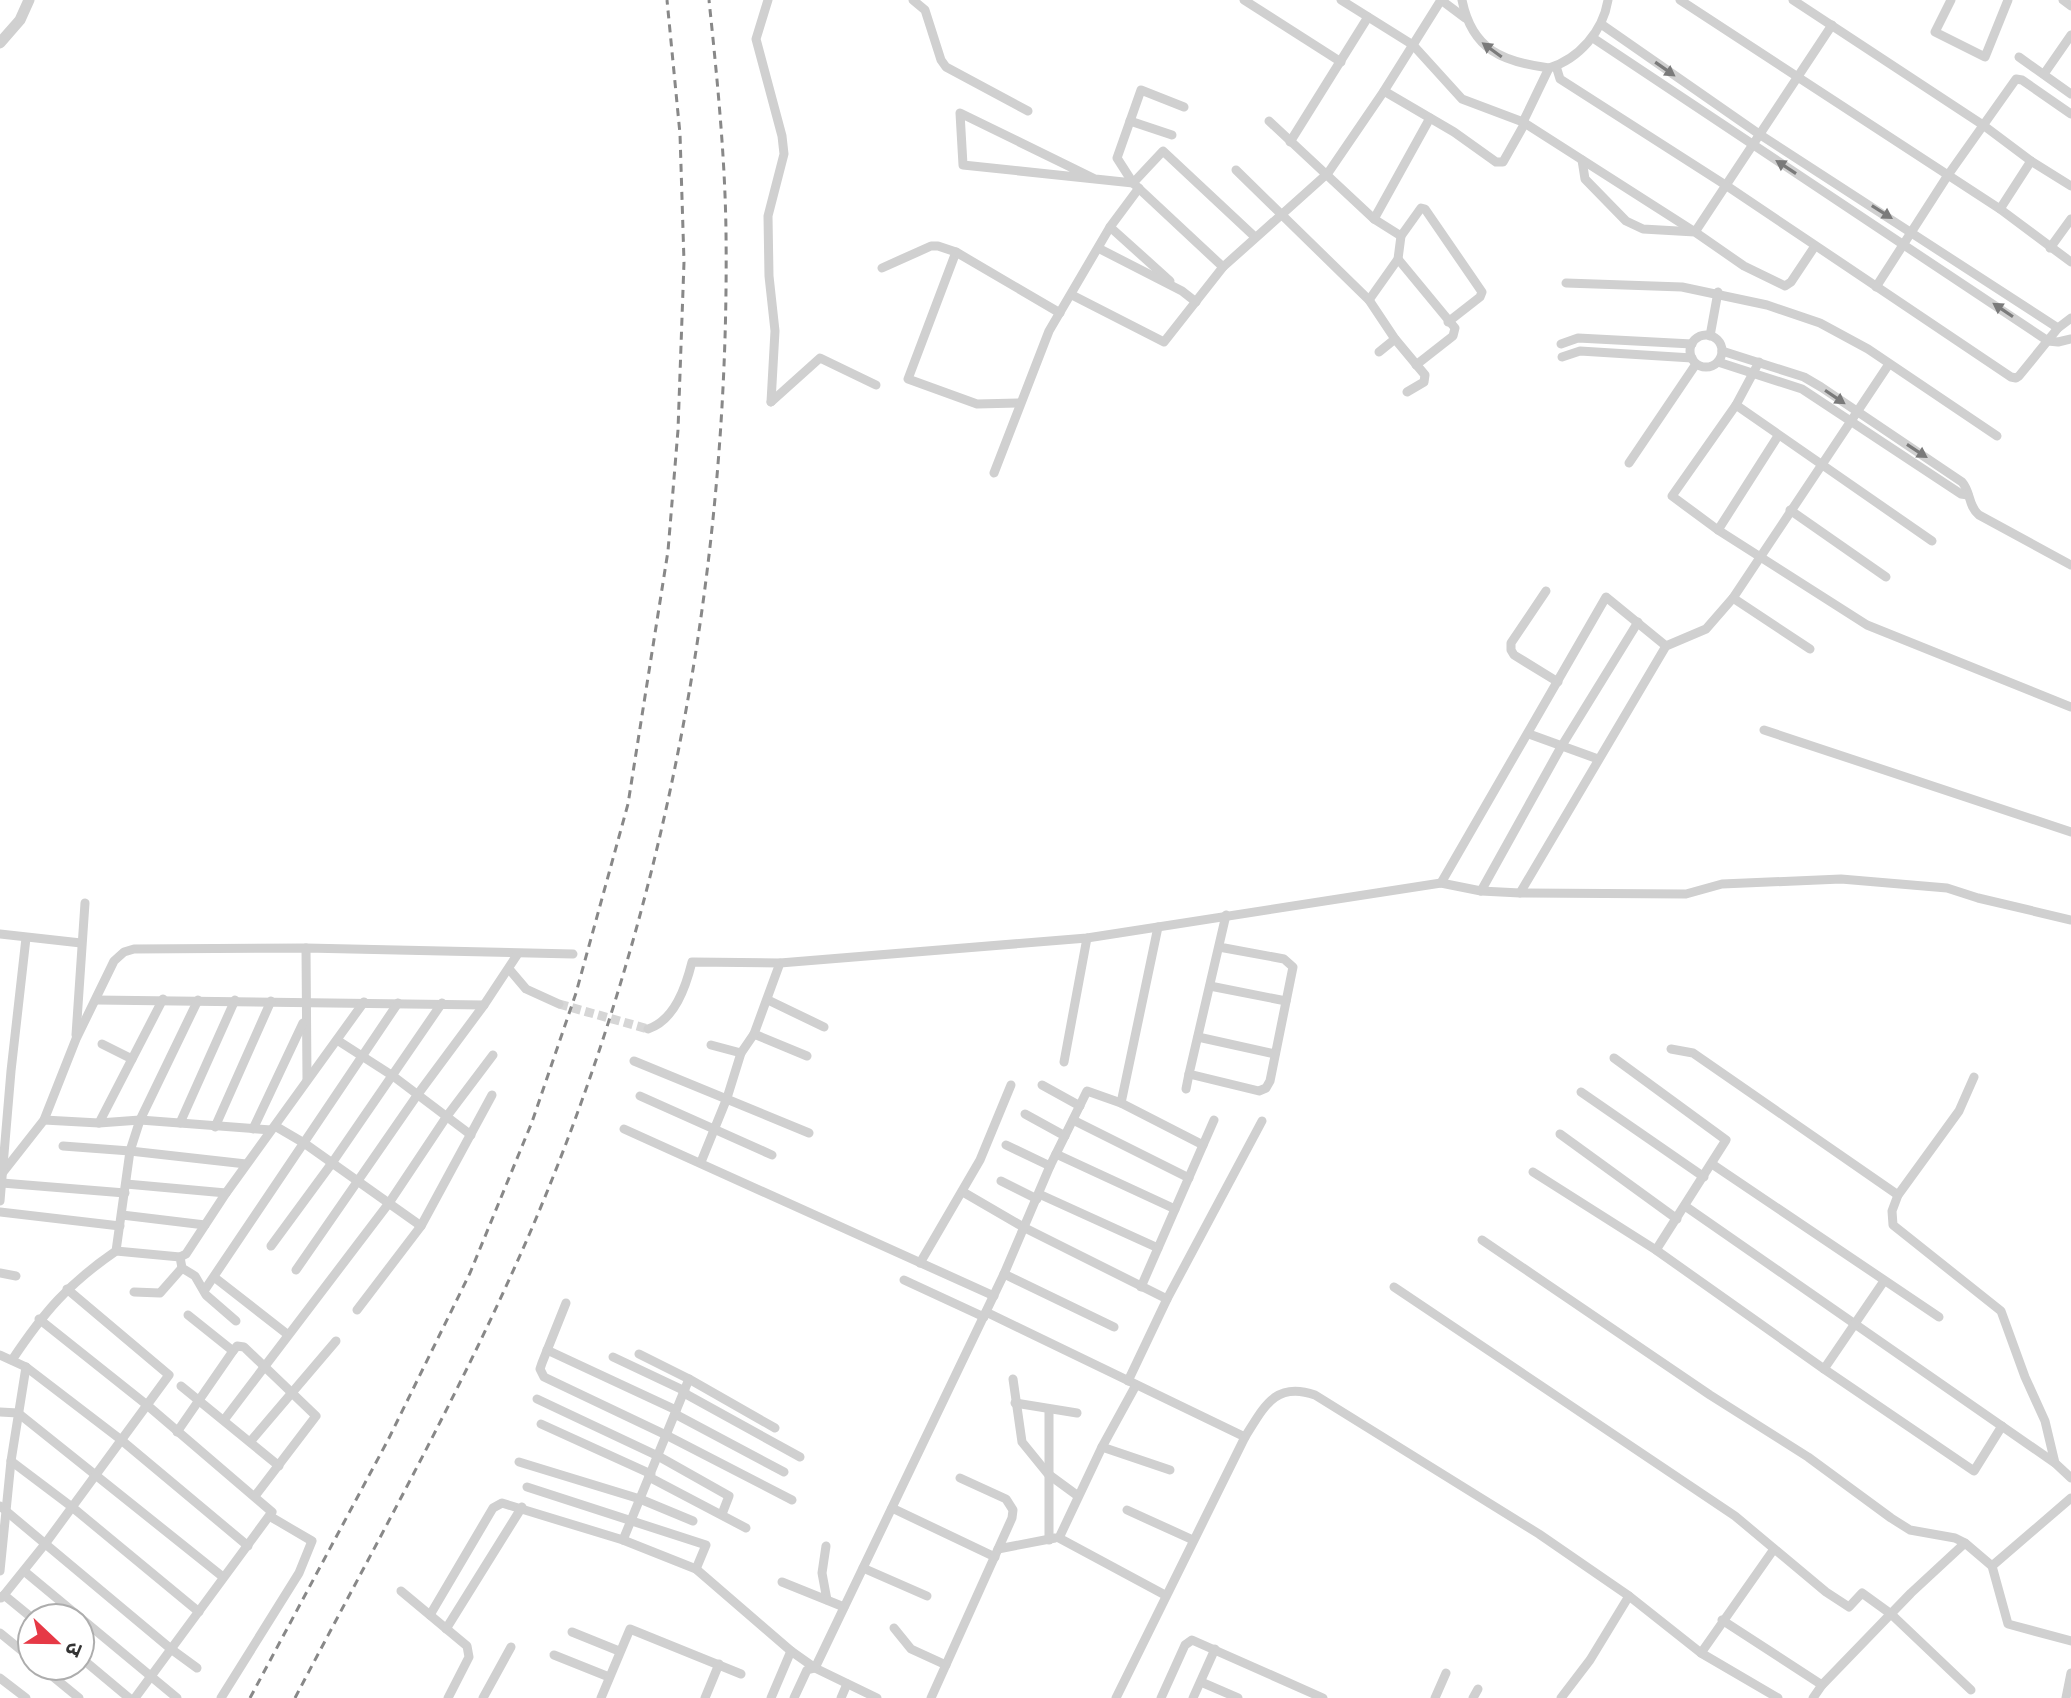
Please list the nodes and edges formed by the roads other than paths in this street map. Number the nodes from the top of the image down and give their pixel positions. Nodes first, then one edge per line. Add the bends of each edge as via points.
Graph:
1 (29, 0) edge
2 (768, 0) edge
3 (913, 0) edge
4 (1341, 0) edge
5 (1441, 0) edge
6 (1462, 0) edge
7 (1608, 0) edge
8 (1680, 0) edge
9 (1793, 0) edge
10 (1951, 0) edge
11 (2063, 0) edge
12 (2004, 1) edge
13 (1251, 2) edge
14 (2071, 6) edge
15 (1368, 17) junction
16 (1465, 18) junction
17 (1601, 24) junction
18 (1832, 25) junction
19 (2071, 35) edge
20 (1593, 38) junction
21 (0, 43) edge
22 (1413, 45) junction
23 (2019, 57) dead end
24 (1341, 62) junction
25 (1552, 67) junction
26 (2044, 74) junction
27 (1796, 77) junction
28 (1384, 91) junction
29 (2071, 94) edge
30 (1184, 107) dead end
31 (1028, 111) dead end
32 (2071, 114) edge
33 (1430, 118) junction
34 (1130, 121) junction
35 (1269, 121) dead end
36 (1524, 122) junction
37 (1983, 125) junction
38 (1759, 134) junction
39 (1172, 135) dead end
40 (1290, 142) junction
41 (1753, 145) junction
42 (1582, 160) junction
43 (2031, 161) junction
44 (1236, 170) dead end
45 (1328, 173) junction
46 (1948, 175) junction
47 (1095, 179) junction
48 (1136, 186) junction
49 (1727, 186) junction
50 (2071, 186) edge
51 (2000, 209) junction
52 (1282, 216) junction
53 (1374, 219) junction
54 (2071, 219) edge
55 (1110, 227) junction
56 (1911, 231) junction
57 (1695, 232) junction
58 (1401, 236) junction
59 (1255, 237) junction
60 (1903, 244) junction
61 (1815, 246) junction
62 (2050, 248) junction
63 (1100, 249) junction
64 (956, 252) junction
65 (1398, 259) junction
66 (2071, 262) edge
67 (1223, 267) junction
68 (882, 268) dead end
69 (1566, 283) dead end
70 (1876, 287) junction
71 (1182, 291) junction
72 (1718, 292) junction
73 (1072, 295) junction
74 (1369, 300) junction
75 (1196, 302) junction
76 (1060, 313) junction
77 (2071, 318) edge
78 (1448, 322) junction
79 (2058, 328) junction
80 (1710, 336) junction
81 (1395, 339) junction
82 (2071, 339) edge
83 (2048, 341) junction
84 (1561, 344) dead end
85 (1692, 344) junction
86 (1722, 351) junction
87 (1379, 352) dead end
88 (1562, 357) dead end
89 (1694, 361) junction
90 (1718, 362) junction
91 (1759, 362) junction
92 (1889, 364) junction
93 (1416, 365) junction
94 (1754, 372) junction
95 (876, 385) dead end
96 (1407, 392) dead end
97 (1020, 403) junction
98 (1736, 405) junction
99 (1858, 412) junction
100 (1852, 422) junction
101 (1778, 436) junction
102 (1997, 436) dead end
103 (1629, 463) dead end
104 (1821, 466) junction
105 (994, 473) dead end
106 (1968, 495) junction
107 (1790, 510) junction
108 (1718, 530) junction
109 (1932, 541) dead end
110 (1760, 557) junction
111 (2071, 565) edge
112 (1886, 577) dead end
113 (1546, 591) dead end
114 (1733, 598) junction
115 (1638, 622) junction
116 (1666, 646) junction
117 (1810, 649) dead end
118 (1558, 682) junction
119 (2071, 707) edge
120 (1764, 730) dead end
121 (1529, 734) junction
122 (1561, 747) junction
123 (1598, 759) junction
124 (2071, 832) edge
125 (1441, 883) junction
126 (1481, 891) junction
127 (1520, 893) junction
128 (85, 903) dead end
129 (1226, 915) junction
130 (2071, 920) edge
131 (1158, 927) junction
132 (0, 934) edge
133 (26, 938) junction
134 (1087, 938) junction
135 (81, 943) junction
136 (1219, 947) junction
137 (306, 948) junction
138 (573, 954) dead end
139 (517, 955) junction
140 (780, 963) junction
141 (509, 969) junction
142 (1210, 986) junction
143 (163, 999) junction
144 (96, 1000) junction
145 (198, 1000) junction
146 (235, 1000) junction
147 (768, 1000) junction
148 (271, 1001) junction
149 (305, 1001) junction
150 (1286, 1001) junction
151 (364, 1002) junction
152 (398, 1003) junction
153 (442, 1003) junction
154 (559, 1004) tunnel mouth
155 (484, 1005) junction
156 (304, 1020) junction
157 (824, 1027) dead end
158 (648, 1029) dead end
159 (754, 1034) junction
160 (1198, 1037) junction
161 (76, 1039) junction
162 (337, 1040) junction
163 (102, 1044) dead end
164 (711, 1045) dead end
165 (1671, 1049) dead end
166 (741, 1053) junction
167 (1275, 1054) junction
168 (493, 1055) dead end
169 (362, 1056) junction
170 (807, 1056) dead end
171 (1614, 1058) dead end
172 (132, 1059) junction
173 (634, 1061) dead end
174 (1064, 1062) dead end
175 (1189, 1074) junction
176 (393, 1076) junction
177 (1974, 1077) dead end
178 (307, 1081) junction
179 (1011, 1085) dead end
180 (1042, 1085) dead end
181 (1186, 1089) dead end
182 (1581, 1092) dead end
183 (418, 1094) junction
184 (492, 1095) dead end
185 (640, 1096) dead end
186 (727, 1098) junction
187 (1121, 1103) junction
188 (1080, 1106) junction
189 (1025, 1114) dead end
190 (447, 1116) junction
191 (44, 1120) junction
192 (140, 1120) junction
193 (1073, 1120) junction
194 (1214, 1120) dead end
195 (1262, 1121) dead end
196 (99, 1123) junction
197 (180, 1123) junction
198 (215, 1127) junction
199 (273, 1128) junction
200 (253, 1129) junction
201 (624, 1129) dead end
202 (714, 1129) junction
203 (809, 1133) dead end
204 (1560, 1134) dead end
205 (471, 1135) junction
206 (1065, 1136) junction
207 (304, 1143) junction
208 (1006, 1145) dead end
209 (1203, 1145) junction
210 (63, 1146) dead end
211 (130, 1151) junction
212 (1056, 1154) junction
213 (772, 1155) dead end
214 (701, 1162) junction
215 (332, 1163) junction
216 (246, 1164) junction
217 (1712, 1164) junction
218 (1050, 1166) junction
219 (1533, 1172) dead end
220 (2, 1177) edge
221 (1704, 1177) junction
222 (1189, 1178) junction
223 (358, 1181) junction
224 (1001, 1181) dead end
225 (125, 1189) junction
226 (963, 1192) junction
227 (226, 1193) junction
228 (1898, 1195) junction
229 (1038, 1197) junction
230 (0, 1201) edge
231 (389, 1203) junction
232 (1685, 1206) junction
233 (1175, 1209) junction
234 (0, 1212) edge
235 (122, 1215) junction
236 (1677, 1219) junction
237 (205, 1225) junction
238 (120, 1226) junction
239 (421, 1226) junction
240 (1025, 1228) junction
241 (1482, 1240) dead end
242 (271, 1246) dead end
243 (1158, 1248) junction
244 (1656, 1250) junction
245 (116, 1251) junction
246 (180, 1257) junction
247 (920, 1263) junction
248 (182, 1268) junction
249 (296, 1270) dead end
250 (0, 1273) edge
251 (1004, 1274) junction
252 (16, 1276) dead end
253 (214, 1277) junction
254 (904, 1280) dead end
255 (1884, 1281) junction
256 (1141, 1287) junction
257 (1394, 1287) dead end
258 (67, 1289) junction
259 (204, 1291) junction
260 (134, 1292) dead end
261 (994, 1296) junction
262 (1167, 1299) junction
263 (566, 1303) dead end
264 (357, 1310) dead end
265 (985, 1314) junction
266 (188, 1315) dead end
267 (1939, 1317) dead end
268 (39, 1319) junction
269 (236, 1321) dead end
270 (1854, 1323) junction
271 (1114, 1327) dead end
272 (287, 1334) junction
273 (336, 1341) dead end
274 (547, 1350) junction
275 (233, 1351) junction
276 (639, 1354) dead end
277 (0, 1355) edge
278 (613, 1357) dead end
279 (12, 1360) junction
280 (26, 1367) junction
281 (265, 1367) junction
282 (1824, 1369) junction
283 (689, 1379) junction
284 (1013, 1379) dead end
285 (1132, 1383) junction
286 (181, 1386) dead end
287 (684, 1392) junction
288 (292, 1393) junction
289 (537, 1399) dead end
290 (200, 1400) junction
291 (1015, 1403) junction
292 (147, 1405) junction
293 (1049, 1409) junction
294 (0, 1412) edge
295 (676, 1412) junction
296 (18, 1413) junction
297 (1077, 1413) dead end
298 (224, 1420) junction
299 (541, 1424) dead end
300 (2002, 1426) junction
301 (775, 1428) dead end
302 (177, 1432) junction
303 (666, 1435) junction
304 (1245, 1437) junction
305 (120, 1439) junction
306 (250, 1442) junction
307 (1102, 1447) junction
308 (658, 1456) junction
309 (800, 1457) dead end
310 (11, 1461) junction
311 (519, 1462) dead end
312 (2055, 1463) junction
313 (279, 1466) junction
314 (1170, 1470) dead end
315 (784, 1472) dead end
316 (95, 1474) junction
317 (1048, 1474) junction
318 (650, 1475) junction
319 (960, 1478) dead end
320 (2071, 1478) edge
321 (527, 1487) dead end
322 (255, 1496) junction
323 (1078, 1496) junction
324 (2071, 1498) edge
325 (640, 1499) junction
326 (792, 1500) dead end
327 (72, 1507) junction
328 (522, 1507) junction
329 (892, 1508) junction
330 (3, 1509) edge
331 (1127, 1510) dead end
332 (722, 1514) junction
333 (271, 1517) junction
334 (632, 1520) junction
335 (693, 1521) dead end
336 (746, 1528) dead end
337 (1054, 1539) junction
338 (623, 1540) junction
339 (1193, 1540) junction
340 (1965, 1543) junction
341 (45, 1544) junction
342 (248, 1546) junction
343 (826, 1546) dead end
344 (1774, 1549) junction
345 (997, 1553) junction
346 (1992, 1566) junction
347 (863, 1568) junction
348 (696, 1569) junction
349 (0, 1571) edge
350 (24, 1571) junction
351 (223, 1577) junction
352 (782, 1582) dead end
353 (401, 1591) dead end
354 (1165, 1595) junction
355 (927, 1596) dead end
356 (1629, 1596) junction
357 (2, 1597) edge
358 (827, 1600) junction
359 (844, 1607) junction
360 (199, 1612) junction
361 (1891, 1614) junction
362 (430, 1615) junction
363 (1722, 1620) junction
364 (894, 1628) dead end
365 (446, 1629) junction
366 (572, 1632) dead end
367 (0, 1633) edge
368 (2071, 1641) edge
369 (16, 1646) edge
370 (511, 1647) dead end
371 (171, 1649) junction
372 (1215, 1649) junction
373 (619, 1651) junction
374 (791, 1651) junction
375 (1701, 1653) junction
376 (554, 1655) dead end
377 (719, 1664) junction
378 (946, 1665) junction
379 (197, 1668) dead end
380 (815, 1668) junction
381 (96, 1670) edge
382 (1446, 1673) dead end
383 (2071, 1673) edge
384 (741, 1674) dead end
385 (151, 1676) junction
386 (609, 1677) junction
387 (0, 1678) edge
388 (60, 1682) edge
389 (1201, 1682) junction
390 (847, 1684) junction
391 (1822, 1685) junction
392 (1971, 1690) dead end
393 (872, 1697) edge
394 (1118, 1697) edge
395 (26, 1698) edge
396 (79, 1698) edge
397 (129, 1698) edge
398 (135, 1698) edge
399 (177, 1698) edge
400 (221, 1698) edge
401 (448, 1698) edge
402 (483, 1698) edge
403 (601, 1698) edge
404 (706, 1698) edge
405 (771, 1698) edge
406 (794, 1698) edge
407 (841, 1698) edge
408 (931, 1698) edge
409 (1161, 1698) edge
410 (1193, 1698) edge
411 (1238, 1698) edge
412 (1323, 1698) edge
413 (1435, 1698) edge
414 (1561, 1698) edge
415 (1778, 1698) edge
416 (1813, 1698) edge
417 (2066, 1698) edge

1 - 21 street
2 - 95 street via 756,39 784,154 768,216 775,331 771,402 820,358
3 - 31 street via 925,10 946,67
4 - 15 street
5 - 16 street
5 - 22 street
6 - 16 street
7 - 17 street
8 - 27 street
9 - 18 street
10 - 12 street via 1935,32 1985,57
11 - 14 street
13 - 24 street
15 - 22 street
15 - 24 street
25 -> 16 street via 1500,57 1479,41
17 - 20 street
17 -> 38 street
18 - 27 street
18 - 37 street
19 - 26 street
20 - 25 street
20 - 41 street
22 - 28 street
22 - 36 street via 1462,99
23 - 26 street
24 - 40 street
25 - 36 street
25 - 49 street via 1560,79
26 - 29 street
27 - 38 street
27 - 46 street
28 - 33 street
28 - 45 street
30 - 34 street via 1141,90
32 - 37 street via 2016,79
33 - 36 street via 1496,162 1503,162
33 - 53 street
34 - 39 street
34 - 48 street via 1117,158
35 - 40 street
36 - 42 street
37 - 43 street
37 - 46 street
38 - 41 street
38 -> 56 street
40 - 45 street
41 - 49 street
60 -> 41 street
42 - 57 street
42 - 57 street via 1585,179 1626,221 1643,229
43 - 50 street
43 - 51 street
44 - 52 street
45 - 52 street
45 - 53 street
46 - 51 street
46 - 56 street
47 - 47 street via 963,165 960,113 1028,146
47 - 48 street
48 - 55 street
48 - 59 street via 1163,151
48 - 67 street
49 - 57 street
49 - 61 street
51 - 62 street
52 - 59 street
52 - 74 street
53 - 58 street
54 - 62 street
55 - 63 street
55 - 71 street
56 - 60 street
56 - 79 street
57 - 61 street via 1785,286
58 - 65 street
58 - 78 street via 1418,210 1425,209 1481,288 1480,297
59 - 67 street
60 - 70 street
83 -> 60 street
61 - 70 street
62 - 66 street
63 - 71 street
63 - 73 street
64 - 68 street via 931,246
64 - 76 street
64 - 97 street via 908,379 977,404
65 - 74 street
65 - 78 street
67 - 75 street
69 - 72 street
70 - 83 street via 2011,377 2019,376
71 - 75 street
72 - 80 street
72 - 92 street via 1820,323
73 - 75 street via 1164,342
73 - 76 street
74 - 81 street
76 - 97 street
77 - 79 street
78 - 93 street via 1455,332
79 - 83 street
80 - 85 street
80 - 86 street
81 - 87 street
81 - 93 street
82 - 83 street
84 - 85 street via 1578,338
85 - 89 street
86 - 90 street
86 - 91 street
88 - 89 street via 1580,351
89 - 90 street via 1707,367
89 - 103 street
90 - 94 street
91 - 94 street
91 -> 99 street via 1804,377
92 - 99 street
92 - 102 street
93 - 96 street via 1426,379
94 - 98 street
94 - 100 street via 1802,389
97 - 105 street
98 - 101 street
98 - 108 street via 1672,496
99 - 100 street
99 -> 106 street via 1954,476
100 - 104 street
100 - 106 street
101 - 104 street
101 - 108 street
104 - 107 street
104 - 109 street
106 - 111 street via 1979,515
107 - 110 street
107 - 112 street
108 - 110 street
110 - 114 street
110 - 119 street via 1867,625
113 - 118 street via 1511,650
114 - 116 street via 1706,629
114 - 117 street
115 - 116 street
115 - 118 street via 1606,597
115 - 122 street
116 - 123 street
118 - 121 street
120 - 124 street
121 - 122 street
121 - 125 street
122 - 123 street
122 - 126 street
123 - 127 street
125 - 126 street
125 - 129 street
126 - 127 street
127 - 130 street via 1686,894 1722,884 1841,879 1947,888
128 - 135 street
129 - 131 street
129 - 136 street
131 - 134 street
131 - 187 street
132 - 133 street
133 - 135 street
133 - 220 street
134 - 140 street
134 - 174 street
135 - 161 street
136 - 142 street
136 - 150 street via 1289,962 1293,967
137 - 139 street
137 - 144 street via 134,949 114,961
137 - 149 street
138 - 139 street
139 - 141 street
140 - 147 street
140 - 158 street via 692,962 681,996 665,1018
141 - 154 street via 526,989
141 - 155 street
142 - 150 street
142 - 160 street
143 - 144 street
143 - 145 street
143 - 172 street
144 - 161 street
145 - 146 street
145 - 192 street
146 - 148 street
146 - 197 street
147 - 157 street
147 - 159 street
148 - 149 street
148 - 198 street
149 - 151 street
149 - 156 street
150 - 167 street
151 - 152 street
151 - 162 street
152 - 153 street
152 - 169 street
153 - 155 street
153 - 176 street
155 - 183 street
156 - 178 street
156 - 200 street
159 - 166 street
159 - 170 street
160 - 167 street
160 - 175 street
161 - 191 street
162 - 169 street
162 - 178 street
163 - 172 street
164 - 166 street
165 - 228 street via 1693,1053
166 - 186 street
167 - 175 street via 1270,1081 1259,1091
168 - 190 street
169 - 176 street
169 - 207 street
171 - 217 street via 1726,1140
172 - 196 street
173 - 186 street
175 - 181 street
176 - 183 street
176 - 215 street
177 - 228 street via 1959,1111
178 - 199 street
179 - 226 street
180 - 188 street
182 - 221 street
183 - 190 street
183 - 223 street
184 - 205 street
185 - 202 street
186 - 202 street
186 - 203 street
187 - 188 street via 1087,1091
187 - 209 street
188 - 193 street
189 - 206 street
190 - 205 street
190 - 231 street
191 - 196 street
191 - 220 street
192 - 196 street
192 - 197 street
192 - 211 street
193 - 206 street
193 - 222 street
194 - 209 street
195 - 262 street
197 - 198 street
198 - 200 street
199 - 200 street
199 - 207 street
199 - 216 street
201 - 214 street
202 - 213 street
202 - 214 street
204 - 236 street
205 - 239 street
206 - 212 street
207 - 215 street
207 - 253 street
208 - 218 street
209 - 222 street
210 - 211 street
211 - 216 street
211 - 225 street
212 - 218 street
212 - 233 street
214 - 247 street
215 - 223 street
215 - 242 street
216 - 227 street
217 - 221 street
217 - 255 street
218 - 229 street
219 - 244 street
220 - 225 street
220 - 230 street
221 - 232 street
222 - 233 street
223 - 231 street
223 - 249 street
224 - 229 street
225 - 227 street
225 - 235 street
226 - 240 street
226 - 247 street
227 - 237 street
228 - 312 street via 1893,1225 2001,1311 2045,1421
229 - 240 street
229 - 243 street
231 - 239 street
231 - 272 street
232 - 236 street
232 - 270 street
233 - 243 street
234 - 238 street
235 - 237 street
235 - 238 street
236 - 244 street
237 - 246 street
238 - 245 street
239 - 264 street
240 - 251 street
240 - 256 street
241 - 340 street via 1910,1530
243 - 256 street
244 - 282 street
245 - 246 street
245 - 258 street
246 - 248 street
247 - 261 street
248 - 259 street
248 - 260 street via 160,1293
250 - 252 street
251 - 261 street
251 - 271 street
253 - 259 street
253 - 272 street
254 - 265 street
255 - 267 street
255 - 270 street
256 - 262 street
257 - 344 street via 1735,1516
258 - 268 street
258 - 292 street via 169,1375
259 - 269 street
261 - 265 street
262 - 285 street
263 - 274 street
265 - 285 street
265 - 329 street
266 - 275 street
268 - 279 street
268 - 292 street
270 - 282 street
270 - 300 street
272 - 281 street
273 - 288 street
274 - 295 street
274 - 303 street via 540,1369 544,1377
275 - 281 street via 241,1346
275 - 290 street
276 - 283 street
277 - 279 street
278 - 287 street
279 - 280 street
280 - 296 street
280 - 305 street
281 - 288 street
281 - 298 street
282 - 300 street via 1974,1471
283 - 287 street
283 - 301 street
284 - 291 street
285 - 304 street
285 - 307 street
286 - 290 street
287 - 295 street
287 - 309 street
288 - 306 street
288 - 313 street via 316,1419
289 - 308 street
290 - 298 street
290 - 302 street
291 - 293 street
291 - 317 street via 1022,1442
292 - 302 street
292 - 305 street
293 - 297 street
293 - 317 street
294 - 296 street
295 - 303 street
295 - 315 street
296 - 310 street
296 - 316 street
298 - 306 street
299 - 318 street
300 - 312 street
302 - 322 street
303 - 308 street
303 - 326 street
304 - 339 street
304 - 356 street via 1264,1406 1278,1395 1290,1390 1315,1395
305 - 316 street
305 - 342 street
306 - 313 street
307 - 314 street
307 - 323 street
308 - 318 street
308 - 332 street via 729,1496
310 - 327 street
310 - 330 street
311 - 325 street
312 - 320 street
313 - 322 street
316 - 327 street
316 - 351 street
317 - 323 street
317 - 337 street
318 - 325 street
318 - 332 street
319 - 345 street via 1011,1503 1012,1518
321 - 334 street
322 - 333 street via 271,1509
323 - 337 street
324 - 346 street
325 - 334 street
325 - 335 street
327 - 341 street
327 - 360 street
328 - 338 street
328 - 362 street via 502,1503 493,1508
328 - 365 street
329 - 345 street
329 - 347 street
330 - 341 street
330 - 349 street
331 - 339 street
332 - 336 street
333 - 342 street
333 - 400 street via 312,1541 299,1573
334 - 338 street
334 - 348 street via 706,1545
337 - 345 street
337 - 354 street
338 - 348 street
339 - 354 street
340 - 346 street
340 - 361 street
341 - 350 street
341 - 371 street
342 - 351 street
343 - 358 street via 822,1573
344 - 361 street via 1849,1607 1862,1593
344 - 363 street
345 - 378 street
346 - 368 street via 2008,1624
347 - 355 street
347 - 359 street
348 - 374 street
350 - 357 street
350 - 385 street
351 - 360 street
352 - 358 street
353 - 362 street
354 - 394 street
356 - 375 street
356 - 414 street
358 - 359 street
359 - 380 street
360 - 371 street
361 - 391 street
361 - 392 street
362 - 365 street
363 - 375 street
363 - 391 street
364 - 378 street via 911,1649
365 - 401 street via 469,1651
366 - 373 street
367 - 369 street
370 - 402 street
371 - 379 street
371 - 385 street
372 - 389 street
372 - 409 street via 1192,1640 1185,1645
372 - 412 street
373 - 377 street via 633,1629
373 - 386 street
374 - 380 street
374 - 405 street
375 - 415 street
376 - 386 street
377 - 384 street
377 - 404 street
378 - 408 street
380 - 390 street
380 - 406 street via 807,1670
381 - 397 street
382 - 413 street
383 - 417 street
385 - 398 street
385 - 399 street
386 - 403 street
387 - 395 street
388 - 396 street
389 - 410 street
389 - 411 street
390 - 393 street
390 - 407 street
391 - 416 street

